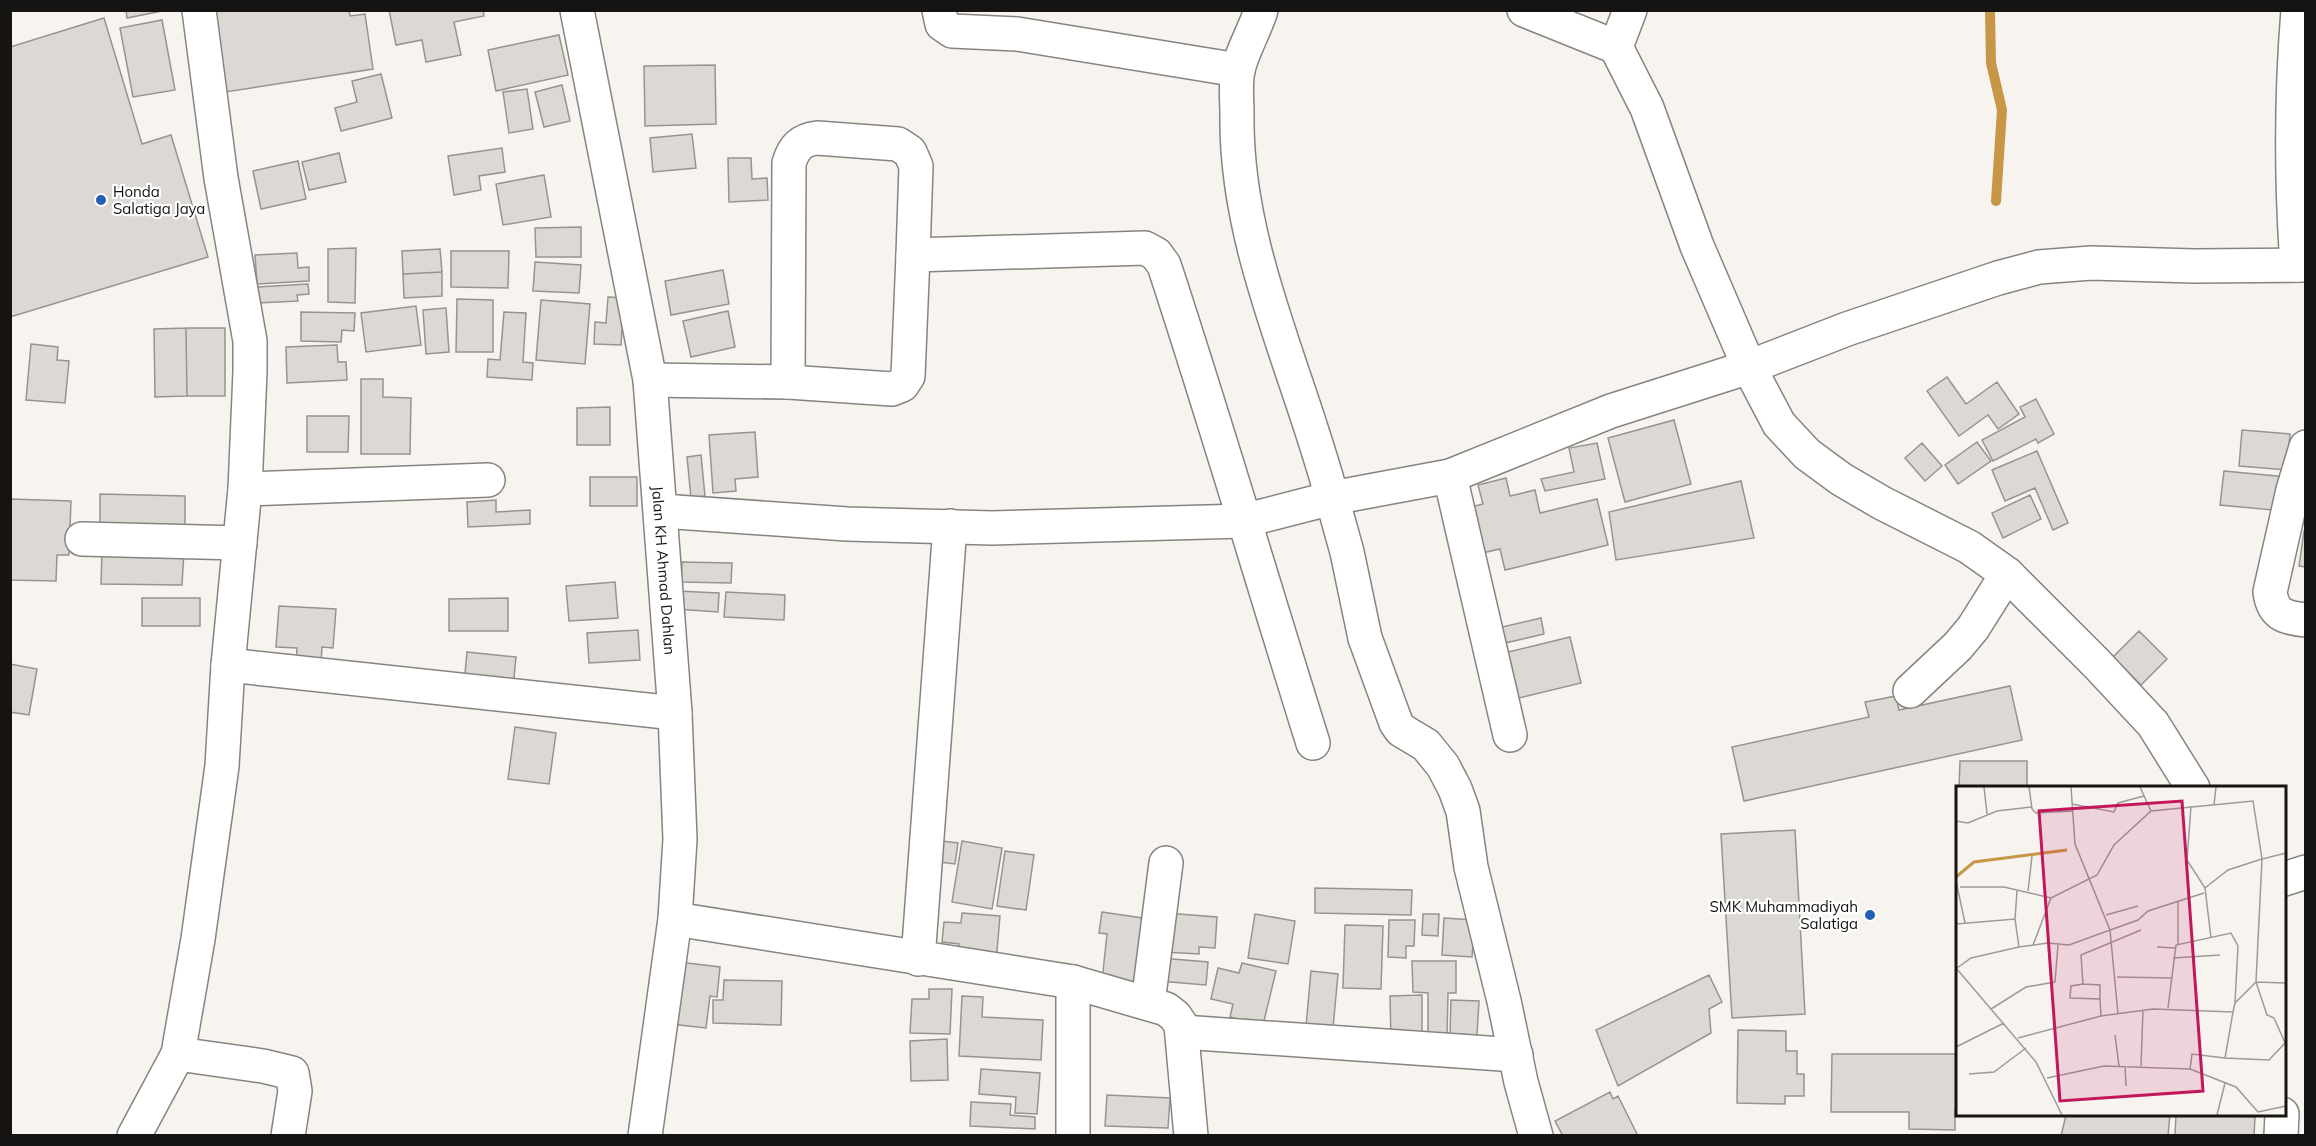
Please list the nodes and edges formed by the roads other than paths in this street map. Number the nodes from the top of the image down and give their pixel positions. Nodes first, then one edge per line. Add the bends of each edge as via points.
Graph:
1 (199, 10) edge
2 (577, 10) edge
3 (939, 10) edge
4 (1261, 10) edge
5 (1524, 10) edge
6 (1630, 10) edge
7 (2298, 10) edge
8 (1616, 47) junction
9 (1238, 70) junction
10 (913, 255) junction
11 (2301, 265) edge
12 (1749, 367) junction
13 (650, 380) junction
14 (788, 382) junction
15 (2306, 447) edge
16 (1450, 476) junction
17 (488, 480) dead end
18 (245, 489) junction
19 (1332, 498) junction
20 (662, 511) junction
21 (1243, 521) junction
22 (950, 526) junction
23 (82, 539) dead end
24 (240, 543) junction
25 (2007, 574) junction
26 (2306, 620) edge
27 (228, 665) junction
28 (1910, 691) dead end
29 (675, 713) junction
30 (1510, 735) dead end
31 (1312, 743) dead end
32 (2192, 786) edge
33 (1166, 862) dead end
34 (2306, 872) edge
35 (2286, 878) edge
36 (675, 919) junction
37 (918, 959) junction
38 (1073, 982) junction
39 (1148, 1003) junction
40 (1182, 1032) junction
41 (178, 1054) junction
42 (1516, 1055) junction
43 (2282, 1116) edge
44 (134, 1136) edge
45 (288, 1136) edge
46 (645, 1136) edge
47 (1073, 1136) edge
48 (1191, 1136) edge
49 (1536, 1136) edge
50 (2281, 1136) edge

1 - 18 street via 221,178 250,341
2 - 13 street, Jalan KH Ahmad Dahlan
3 - 9 street via 942,24 952,31 1017,34
4 - 9 street
5 - 8 street
6 - 8 street
7 - 11 street via 2292,83 2292,194
8 - 12 street via 1647,108 1697,246
9 - 19 street via 1237,162 1243,194 1269,302 1318,444
10 - 14 street via 905,381 892,389
10 - 14 street via 916,166 909,152 898,144 817,138 796,147 789,163
10 - 21 street via 1145,248 1156,254 1164,265 1196,362
11 - 12 street via 2039,267 1847,329
12 - 16 street via 1611,411
12 - 25 street via 1779,424 1808,454 1862,491 1969,548
13 - 14 street
13 - 20 street, Jalan KH Ahmad Dahlan
15 - 26 street via 2270,592 2272,606 2280,614
16 - 19 street
16 - 30 street
17 - 18 street
18 - 24 street
19 - 21 street
19 - 42 street via 1365,638 1396,723 1426,745 1443,766 1463,811 1471,867
20 - 22 street via 847,524
20 - 29 street, Jalan KH Ahmad Dahlan
21 - 22 street
21 - 31 street
22 - 37 street
23 - 24 street
24 - 27 street
25 - 28 street via 1973,628
25 - 32 street via 2153,724
27 - 29 street
27 - 41 street via 222,766
29 - 36 street, Jalan KH Ahmad Dahlan via 680,839
33 - 39 street
34 - 35 street
36 - 37 street
36 - 46 street, Jalan KH Ahmad Dahlan
37 - 38 street
38 - 39 street
38 - 47 street
39 - 40 street via 1172,1013
40 - 42 street
40 - 48 street
41 - 44 street
41 - 45 street via 292,1073 296,1091
42 - 49 street
43 - 50 street

